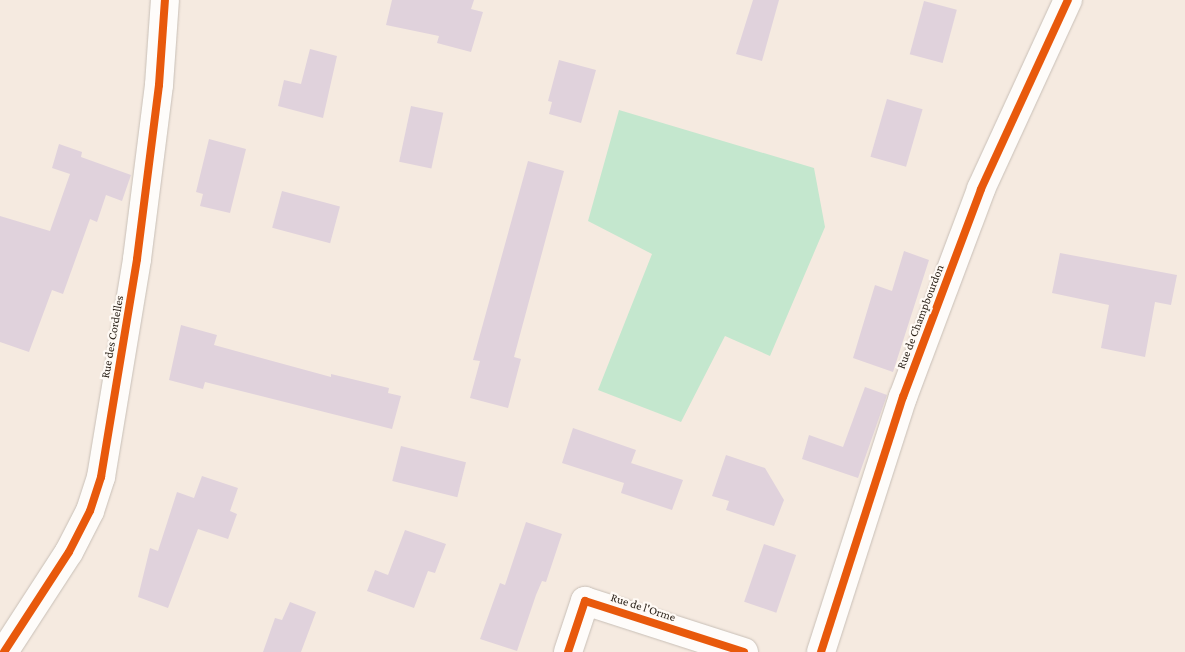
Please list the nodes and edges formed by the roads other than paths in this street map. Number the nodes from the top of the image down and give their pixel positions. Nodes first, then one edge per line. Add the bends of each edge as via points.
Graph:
1 (165, 0) edge
2 (1068, 0) edge
3 (4, 652) edge
4 (568, 652) edge
5 (744, 652) edge
6 (822, 652) edge

1 - 3 street, Rue des Cordelles via 159,85 137,259 101,477 90,511 69,552
2 - 6 street, Rue de Champbourdon via 981,189 903,398
4 - 5 street, Rue de l'Orme via 585,601

